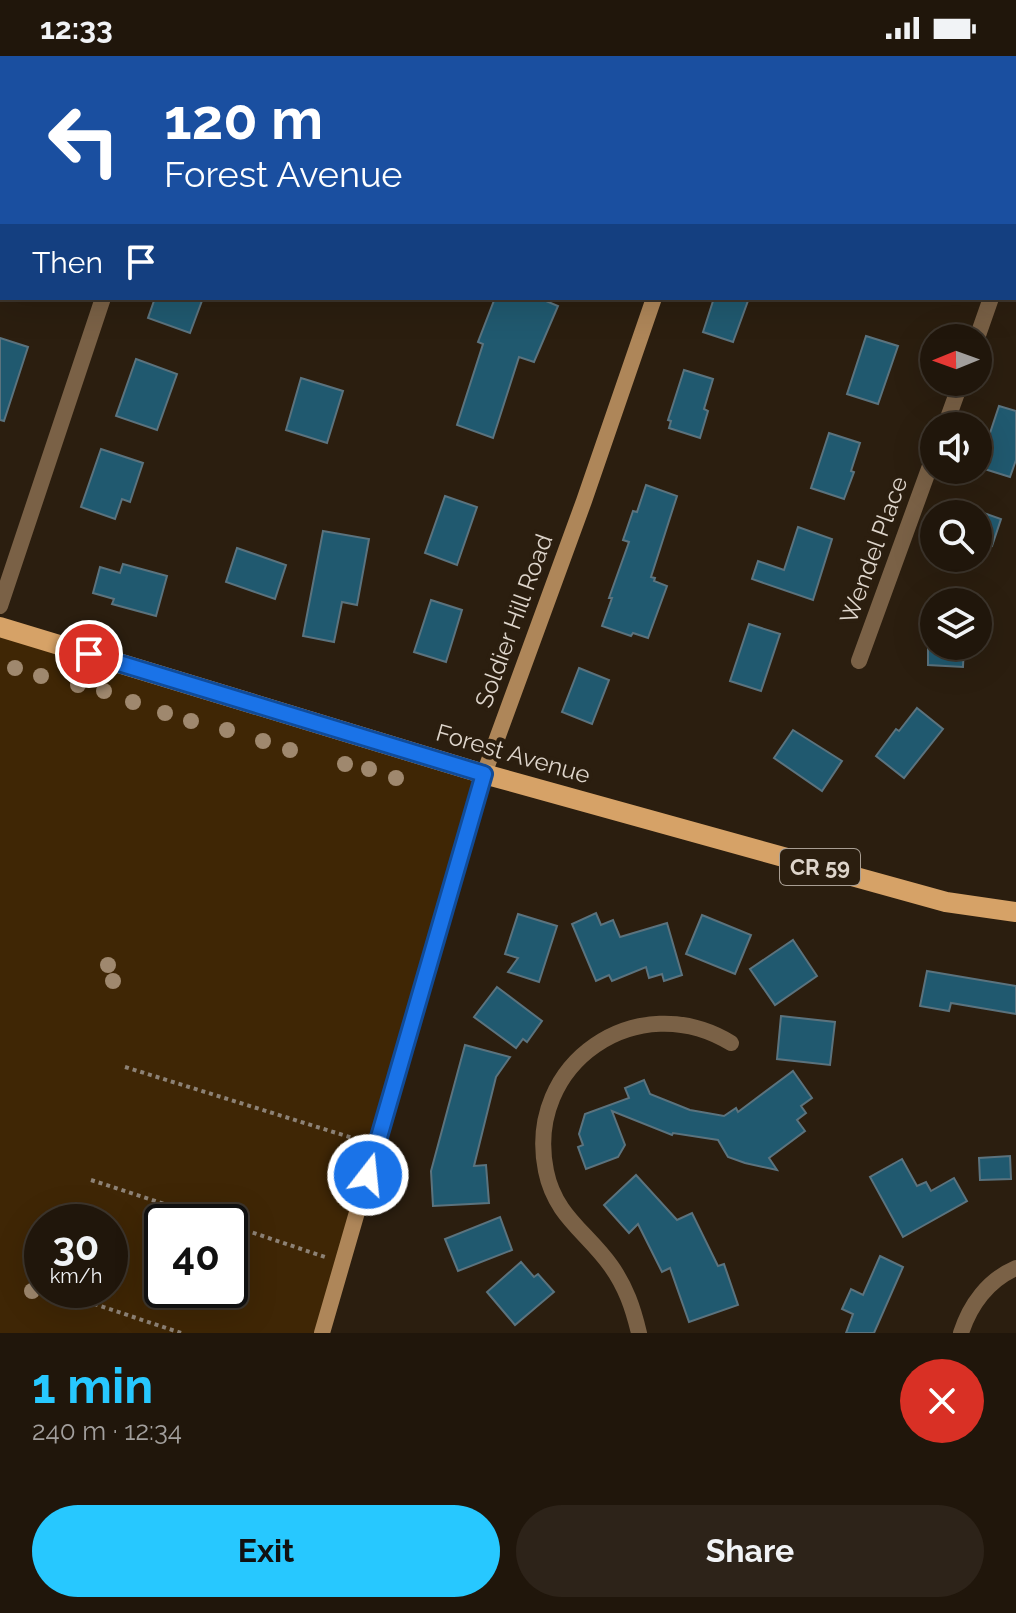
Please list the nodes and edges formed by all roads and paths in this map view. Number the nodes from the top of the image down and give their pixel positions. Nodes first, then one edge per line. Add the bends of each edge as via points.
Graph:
1 (102, 300) edge
2 (653, 300) edge
3 (990, 300) edge
4 (982, 324) edge
5 (923, 484) edge
6 (0, 606) edge
7 (0, 627) edge
8 (859, 661) dead end
9 (484, 774) junction
10 (1016, 912) edge
11 (731, 1043) dead end
12 (125, 1067) dead end
13 (376, 1146) junction
14 (91, 1180) dead end
15 (165, 1204) edge
16 (248, 1231) edge
17 (343, 1262) junction
18 (1016, 1268) edge
19 (107, 1308) edge
20 (181, 1333) edge
21 (322, 1333) edge
22 (639, 1333) edge
23 (961, 1333) edge

1 - 6 street
2 - 9 street, Soldier Hill Road
3 - 4 street
5 - 8 street, Wendel Place
7 - 9 main road, Forest Avenue / CR 59
9 - 10 main road, Forest Avenue / CR 59 via 946,902
9 - 13 street, Soldier Hill Road
11 - 22 street via 696,1027 669,1023 619,1032 575,1062 550,1103 543,1151 555,1198 622,1281
12 - 13 path
13 - 17 street, Soldier Hill Road
14 - 15 path
16 - 17 path
17 - 21 street, Soldier Hill Road
18 - 23 street via 986,1288 970,1308
19 - 20 path

